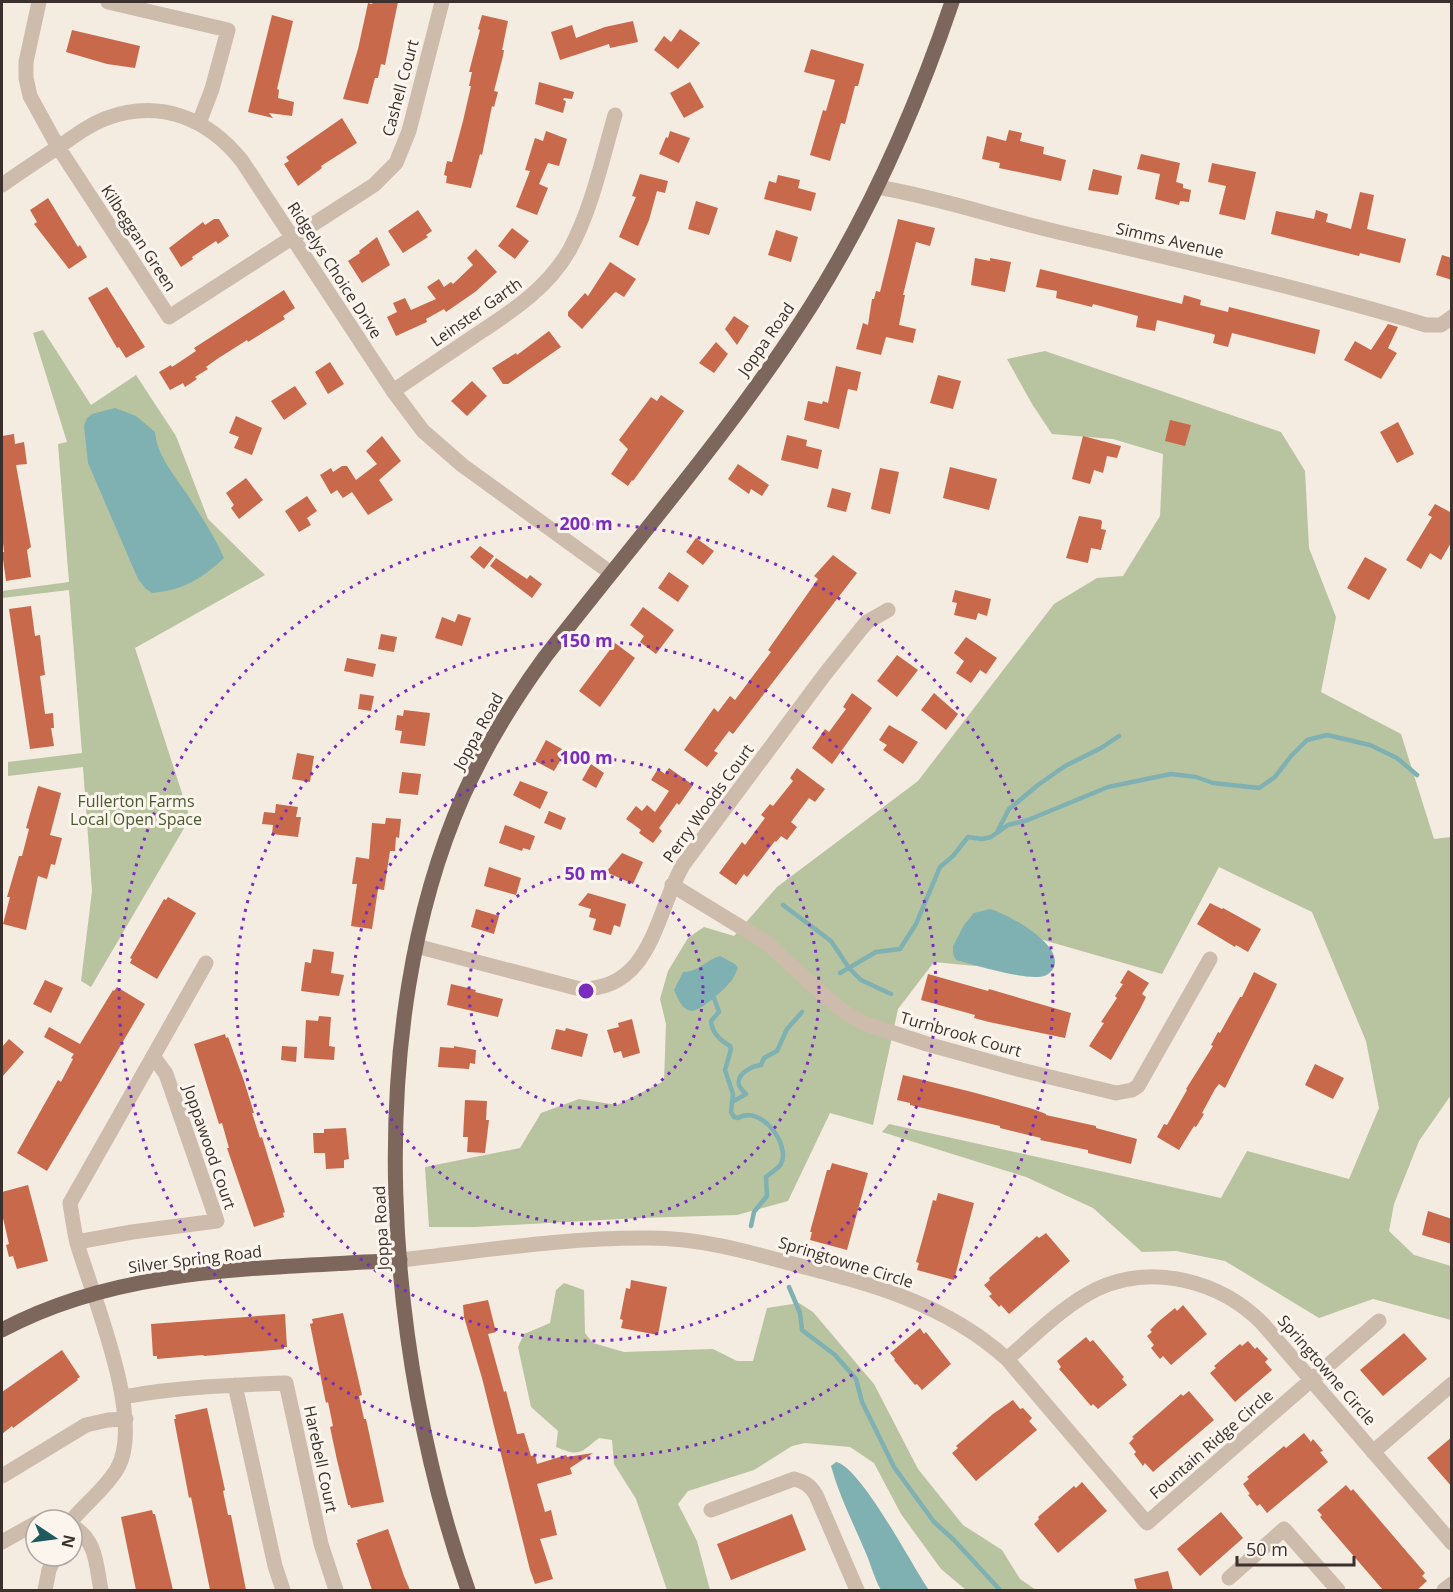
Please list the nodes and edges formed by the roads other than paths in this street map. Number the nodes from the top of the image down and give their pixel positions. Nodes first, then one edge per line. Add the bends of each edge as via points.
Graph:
1 (39, 2) edge
2 (108, 2) edge
3 (442, 2) edge
4 (952, 2) edge
5 (615, 115) dead end
6 (199, 123) junction
7 (58, 147) junction
8 (2, 184) edge
9 (877, 187) junction
10 (293, 239) junction
11 (1452, 317) edge
12 (393, 391) junction
13 (611, 573) junction
14 (888, 610) dead end
15 (672, 885) junction
16 (416, 946) junction
17 (1210, 959) dead end
18 (206, 963) dead end
19 (153, 1056) junction
20 (77, 1242) junction
21 (400, 1260) junction
22 (95, 1292) junction
23 (1379, 1321) dead end
24 (2, 1330) edge
25 (1006, 1359) junction
26 (1312, 1380) junction
27 (1452, 1384) edge
28 (235, 1385) junction
29 (123, 1397) junction
30 (126, 1419) junction
31 (1373, 1452) junction
32 (2, 1476) edge
33 (83, 1508) edge
34 (711, 1510) dead end
35 (24, 1530) edge
36 (84, 1536) edge
37 (2, 1542) edge
38 (1452, 1543) edge
39 (50, 1568) edge
40 (1229, 1578) dead end
41 (1452, 1584) edge
42 (45, 1590) edge
43 (101, 1590) edge
44 (283, 1590) edge
45 (336, 1590) edge
46 (468, 1590) edge
47 (856, 1590) edge
48 (1338, 1590) edge
49 (1444, 1590) edge

1 - 7 street via 29,42 26,78 30,96
2 - 6 street via 228,30
3 - 10 street, Cashell Court via 409,131 396,163 374,185
4 - 9 main road, Joppa Road via 926,76
5 - 12 street, Leinster Garth via 582,223 555,271 518,307
6 - 7 street, Ridgelys Choice Drive via 178,115 137,111 106,118
6 - 10 street, Ridgelys Choice Drive via 232,149
7 - 8 street, Ridgelys Choice Drive
7 - 10 street, Kilbeggan Green via 170,317
9 - 11 street, Simms Avenue via 1258,279 1426,325 1441,325
9 - 13 main road, Joppa Road via 842,254 787,341
10 - 12 street, Ridgelys Choice Drive
12 - 13 street, Ridgelys Choice Drive via 440,448
13 - 16 main road, Joppa Road via 532,674 485,753 443,849
14 - 15 street, Perry Woods Court via 867,622 825,674
15 - 16 street, Perry Woods Court via 643,957 629,972 605,986 567,986
15 - 17 street, Turnbrook Court via 766,943 826,997 866,1024 990,1062 1116,1093 1138,1086
16 - 21 main road, Joppa Road via 399,1072 396,1163
18 - 19 street
19 - 20 street via 70,1203
19 - 20 street, Joppawood Court via 166,1074 217,1221
20 - 22 street
21 - 22 main road, Silver Spring Road via 210,1273
21 - 25 street, Springtowne Circle via 606,1239 651,1238 710,1244 901,1295 947,1316
21 - 46 main road, Joppa Road via 426,1442
22 - 24 main road, Silver Spring Road
22 - 29 street
23 - 26 street, Fountain Ridge Circle
25 - 26 street, Springtowne Circle via 1097,1290 1129,1280 1166,1277 1215,1290 1250,1311
25 - 26 street, Fountain Ridge Circle via 1147,1523
26 - 31 street, Springtowne Circle
27 - 31 street
28 - 29 street, Harebell Court
28 - 44 street
28 - 45 street, Harebell Court via 286,1383 321,1544
29 - 30 street
30 - 32 street via 86,1425
30 - 33 street via 126,1448 118,1468
31 - 38 street, Springtowne Circle
34 - 47 street via 794,1479 806,1483 816,1496
35 - 37 street
36 - 43 street via 92,1545
39 - 42 street
40 - 48 street via 1284,1529
41 - 49 street

